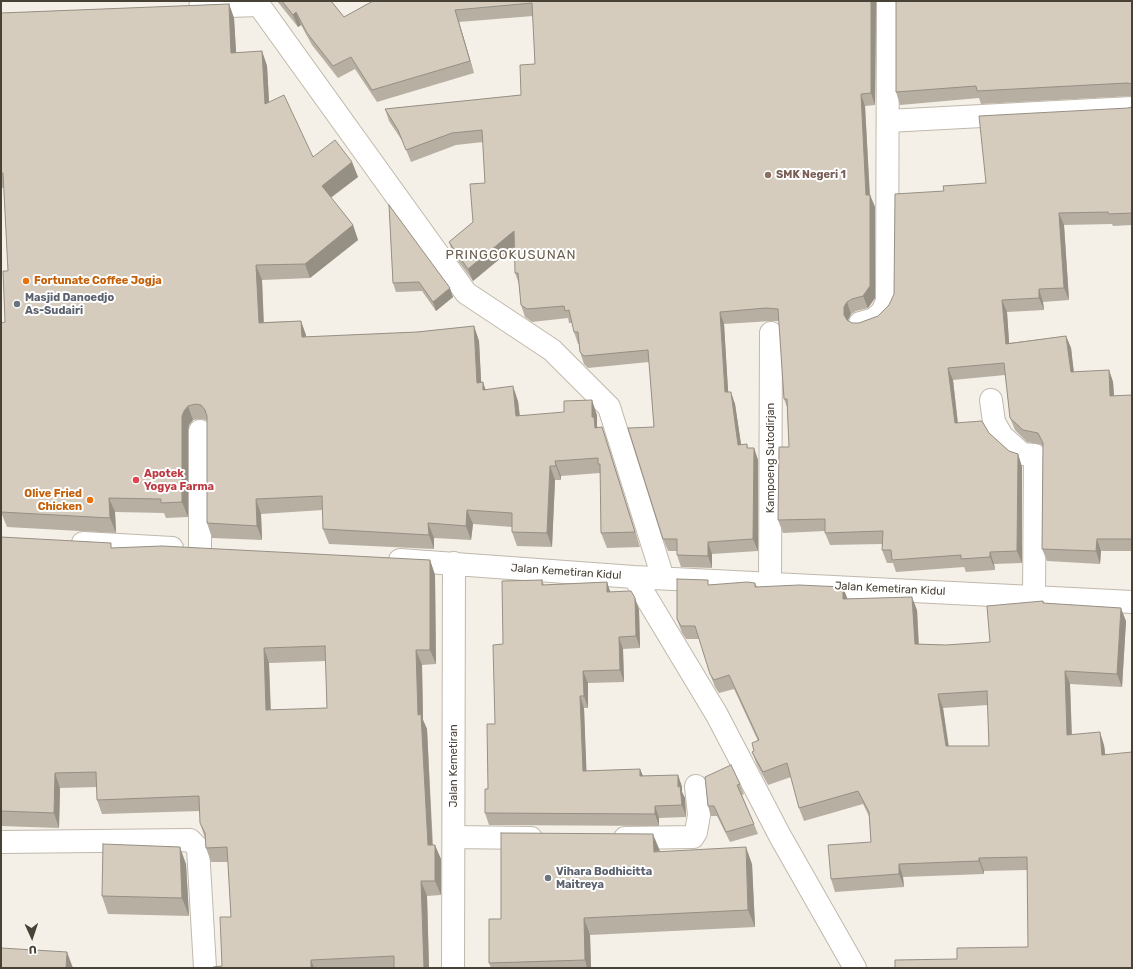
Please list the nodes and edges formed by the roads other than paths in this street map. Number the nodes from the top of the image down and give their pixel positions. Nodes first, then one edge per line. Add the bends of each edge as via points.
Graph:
1 (888, 1) edge
2 (258, 3) edge
3 (182, 8) edge
4 (1132, 108) edge
5 (888, 121) junction
6 (860, 323) edge
7 (771, 332) dead end
8 (991, 400) dead end
9 (200, 431) dead end
10 (65, 542) edge
11 (200, 549) junction
12 (224, 551) edge
13 (382, 559) edge
14 (454, 563) junction
15 (634, 577) junction
16 (663, 578) junction
17 (770, 584) junction
18 (1034, 596) junction
19 (1132, 602) edge
20 (696, 786) dead end
21 (454, 837) junction
22 (554, 838) edge
23 (608, 838) edge
24 (1, 842) edge
25 (205, 968) edge
26 (453, 968) edge
27 (855, 968) edge

1 - 5 street
2 - 3 street
2 - 16 street via 466,293 552,350 609,407
4 - 5 street
5 - 6 street via 887,301 882,312 874,319
7 - 17 street, Kampoeng Sutodirjan
8 - 18 street via 994,422 1002,436 1022,454 1035,455
9 - 11 street
10 - 11 street
11 - 12 street
13 - 14 street, Jalan Kemetiran Kidul
14 - 15 street, Jalan Kemetiran Kidul
14 - 21 street, Jalan Kemetiran
15 - 16 street, Jalan Kemetiran Kidul
15 - 27 street via 717,715 780,836
16 - 17 street, Jalan Kemetiran Kidul
17 - 18 street, Jalan Kemetiran Kidul
18 - 19 street, Jalan Kemetiran Kidul
20 - 23 street via 699,815 693,837
21 - 22 street
21 - 26 street, Jalan Kemetiran
24 - 25 street via 190,840 198,848

